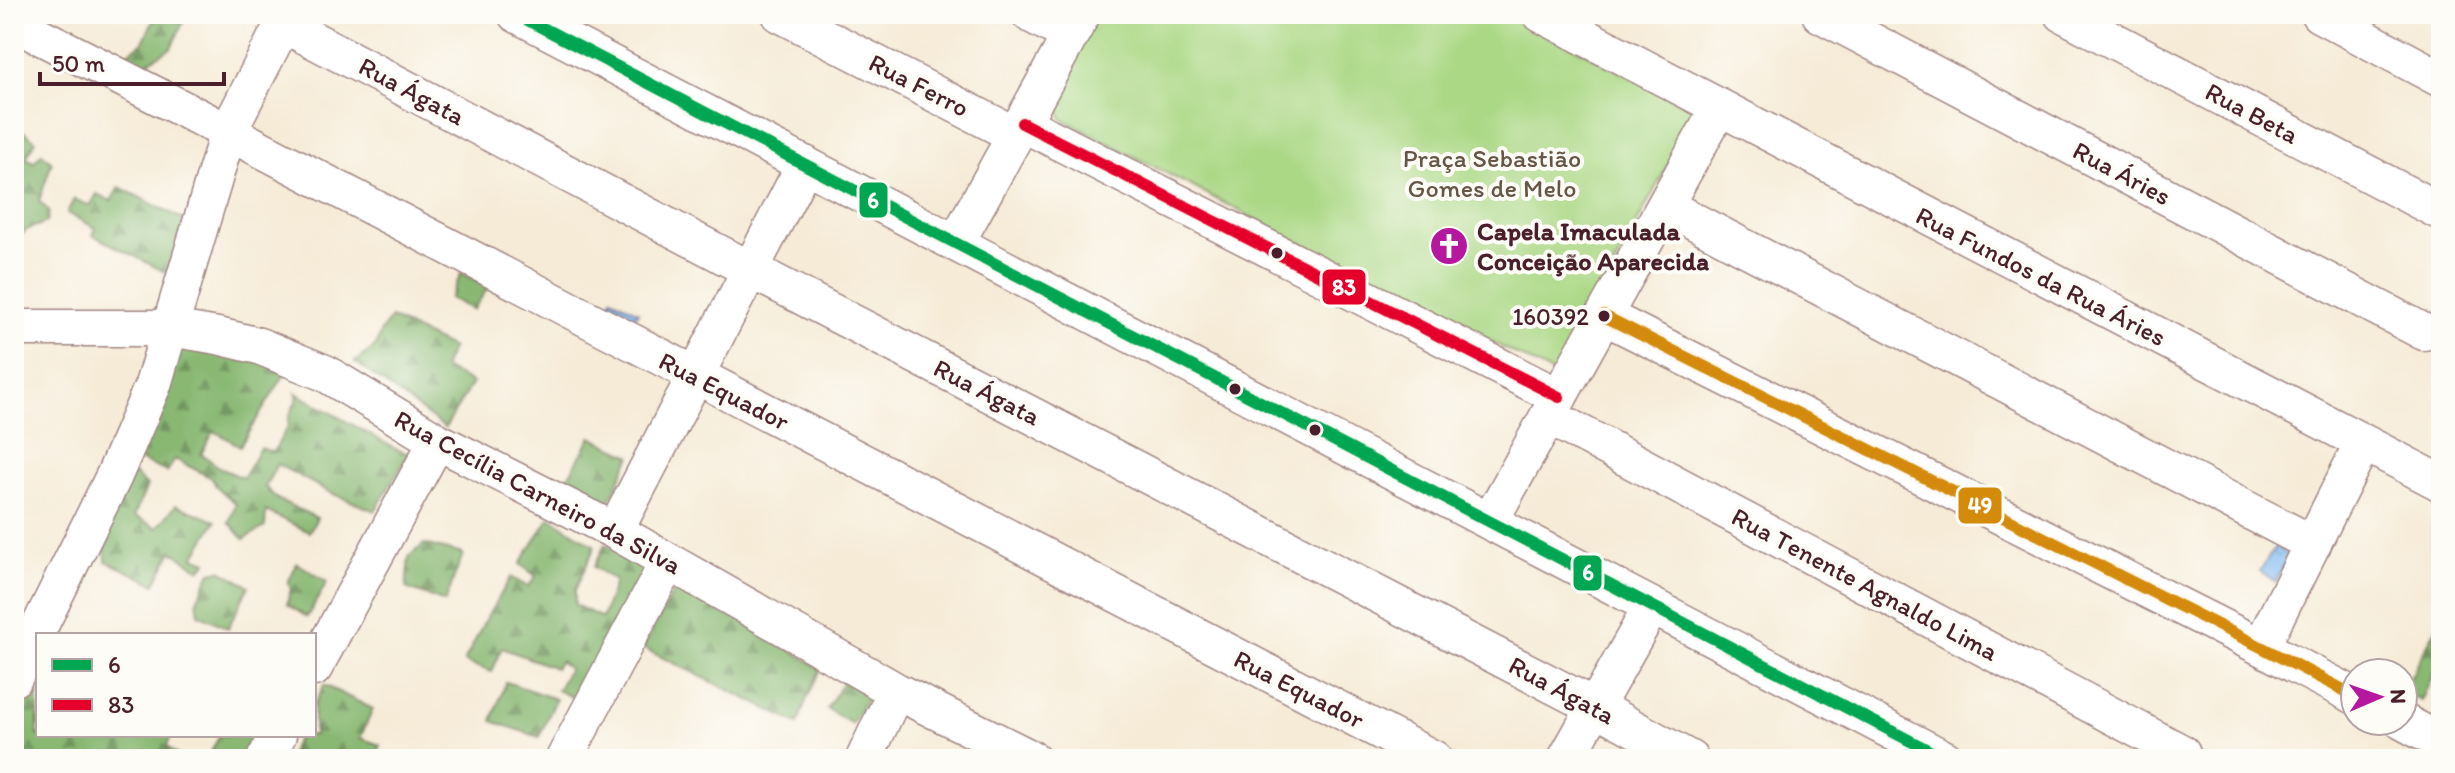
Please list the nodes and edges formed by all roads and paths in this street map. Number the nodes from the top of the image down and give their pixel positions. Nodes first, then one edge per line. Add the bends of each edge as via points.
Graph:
1 (516, 14) edge
2 (780, 14) edge
3 (1030, 14) edge
4 (1541, 14) edge
5 (1820, 14) edge
6 (2063, 14) edge
7 (2319, 14) edge
8 (286, 19) edge
9 (14, 23) edge
10 (1076, 25) edge
11 (2441, 79) edge
12 (1719, 108) junction
13 (1018, 129) junction
14 (228, 132) junction
15 (805, 164) junction
16 (1665, 206) junction
17 (2441, 212) edge
18 (956, 243) junction
19 (749, 269) junction
20 (1604, 316) junction
21 (14, 328) edge
22 (170, 328) junction
23 (2424, 332) dead end
24 (694, 375) junction
25 (1554, 406) junction
26 (437, 441) junction
27 (2363, 443) junction
28 (2441, 483) edge
29 (1490, 521) junction
30 (615, 531) junction
31 (2313, 544) junction
32 (668, 562) junction
33 (1652, 606) junction
34 (36, 633) edge
35 (36, 634) edge
36 (2261, 647) junction
37 (316, 664) edge
38 (14, 678) edge
39 (2339, 688) edge
40 (896, 691) junction
41 (1595, 707) junction
42 (2419, 730) edge
43 (277, 737) edge
44 (2441, 742) edge
45 (2182, 753) dead end
46 (265, 759) edge
47 (564, 759) edge
48 (864, 759) edge
49 (1032, 759) edge
50 (1434, 759) edge
51 (1566, 759) edge
52 (1690, 759) edge
53 (1945, 759) edge

1 - 15 street
2 - 13 street, Rua Ferro
3 - 10 street
4 - 12 street, Rua Fundos da Rua Áries
5 - 23 street, Rua Áries
6 - 17 street, Rua Beta
7 - 11 street
8 - 14 street
8 - 19 street, Rua Ágata
9 - 14 street, Rua Equador
10 - 13 street
12 - 16 street
12 - 27 street, Rua Fundos da Rua Áries
13 - 18 street
13 - 25 street, Rua Tenente Agnaldo Lima
14 - 22 street
14 - 24 street, Rua Equador
15 - 18 street
15 - 19 street
16 - 20 street
16 - 31 street
18 - 29 street
19 - 24 street
19 - 41 street, Rua Ágata
20 - 25 street
20 - 36 street
21 - 22 street, Rua Cecília Carneiro da Silva
22 - 26 street, Rua Cecília Carneiro da Silva via 259,346 325,373
22 - 34 street via 153,385 114,476
24 - 30 street
24 - 50 street, Rua Equador
25 - 29 street
25 - 45 street, Rua Tenente Agnaldo Lima
26 - 30 street, Rua Cecília Carneiro da Silva
26 - 37 street
27 - 28 street, Rua Fundos da Rua Áries
27 - 31 street
29 - 33 street
30 - 32 street, Rua Cecília Carneiro da Silva
31 - 36 street
32 - 40 street, Rua Cecília Carneiro da Silva
32 - 47 street
33 - 41 street
33 - 53 street
35 - 38 street
36 - 39 street
40 - 48 street
40 - 49 street, Rua Cecília Carneiro da Silva
41 - 51 street
41 - 52 street, Rua Ágata
42 - 44 street
43 - 46 street

